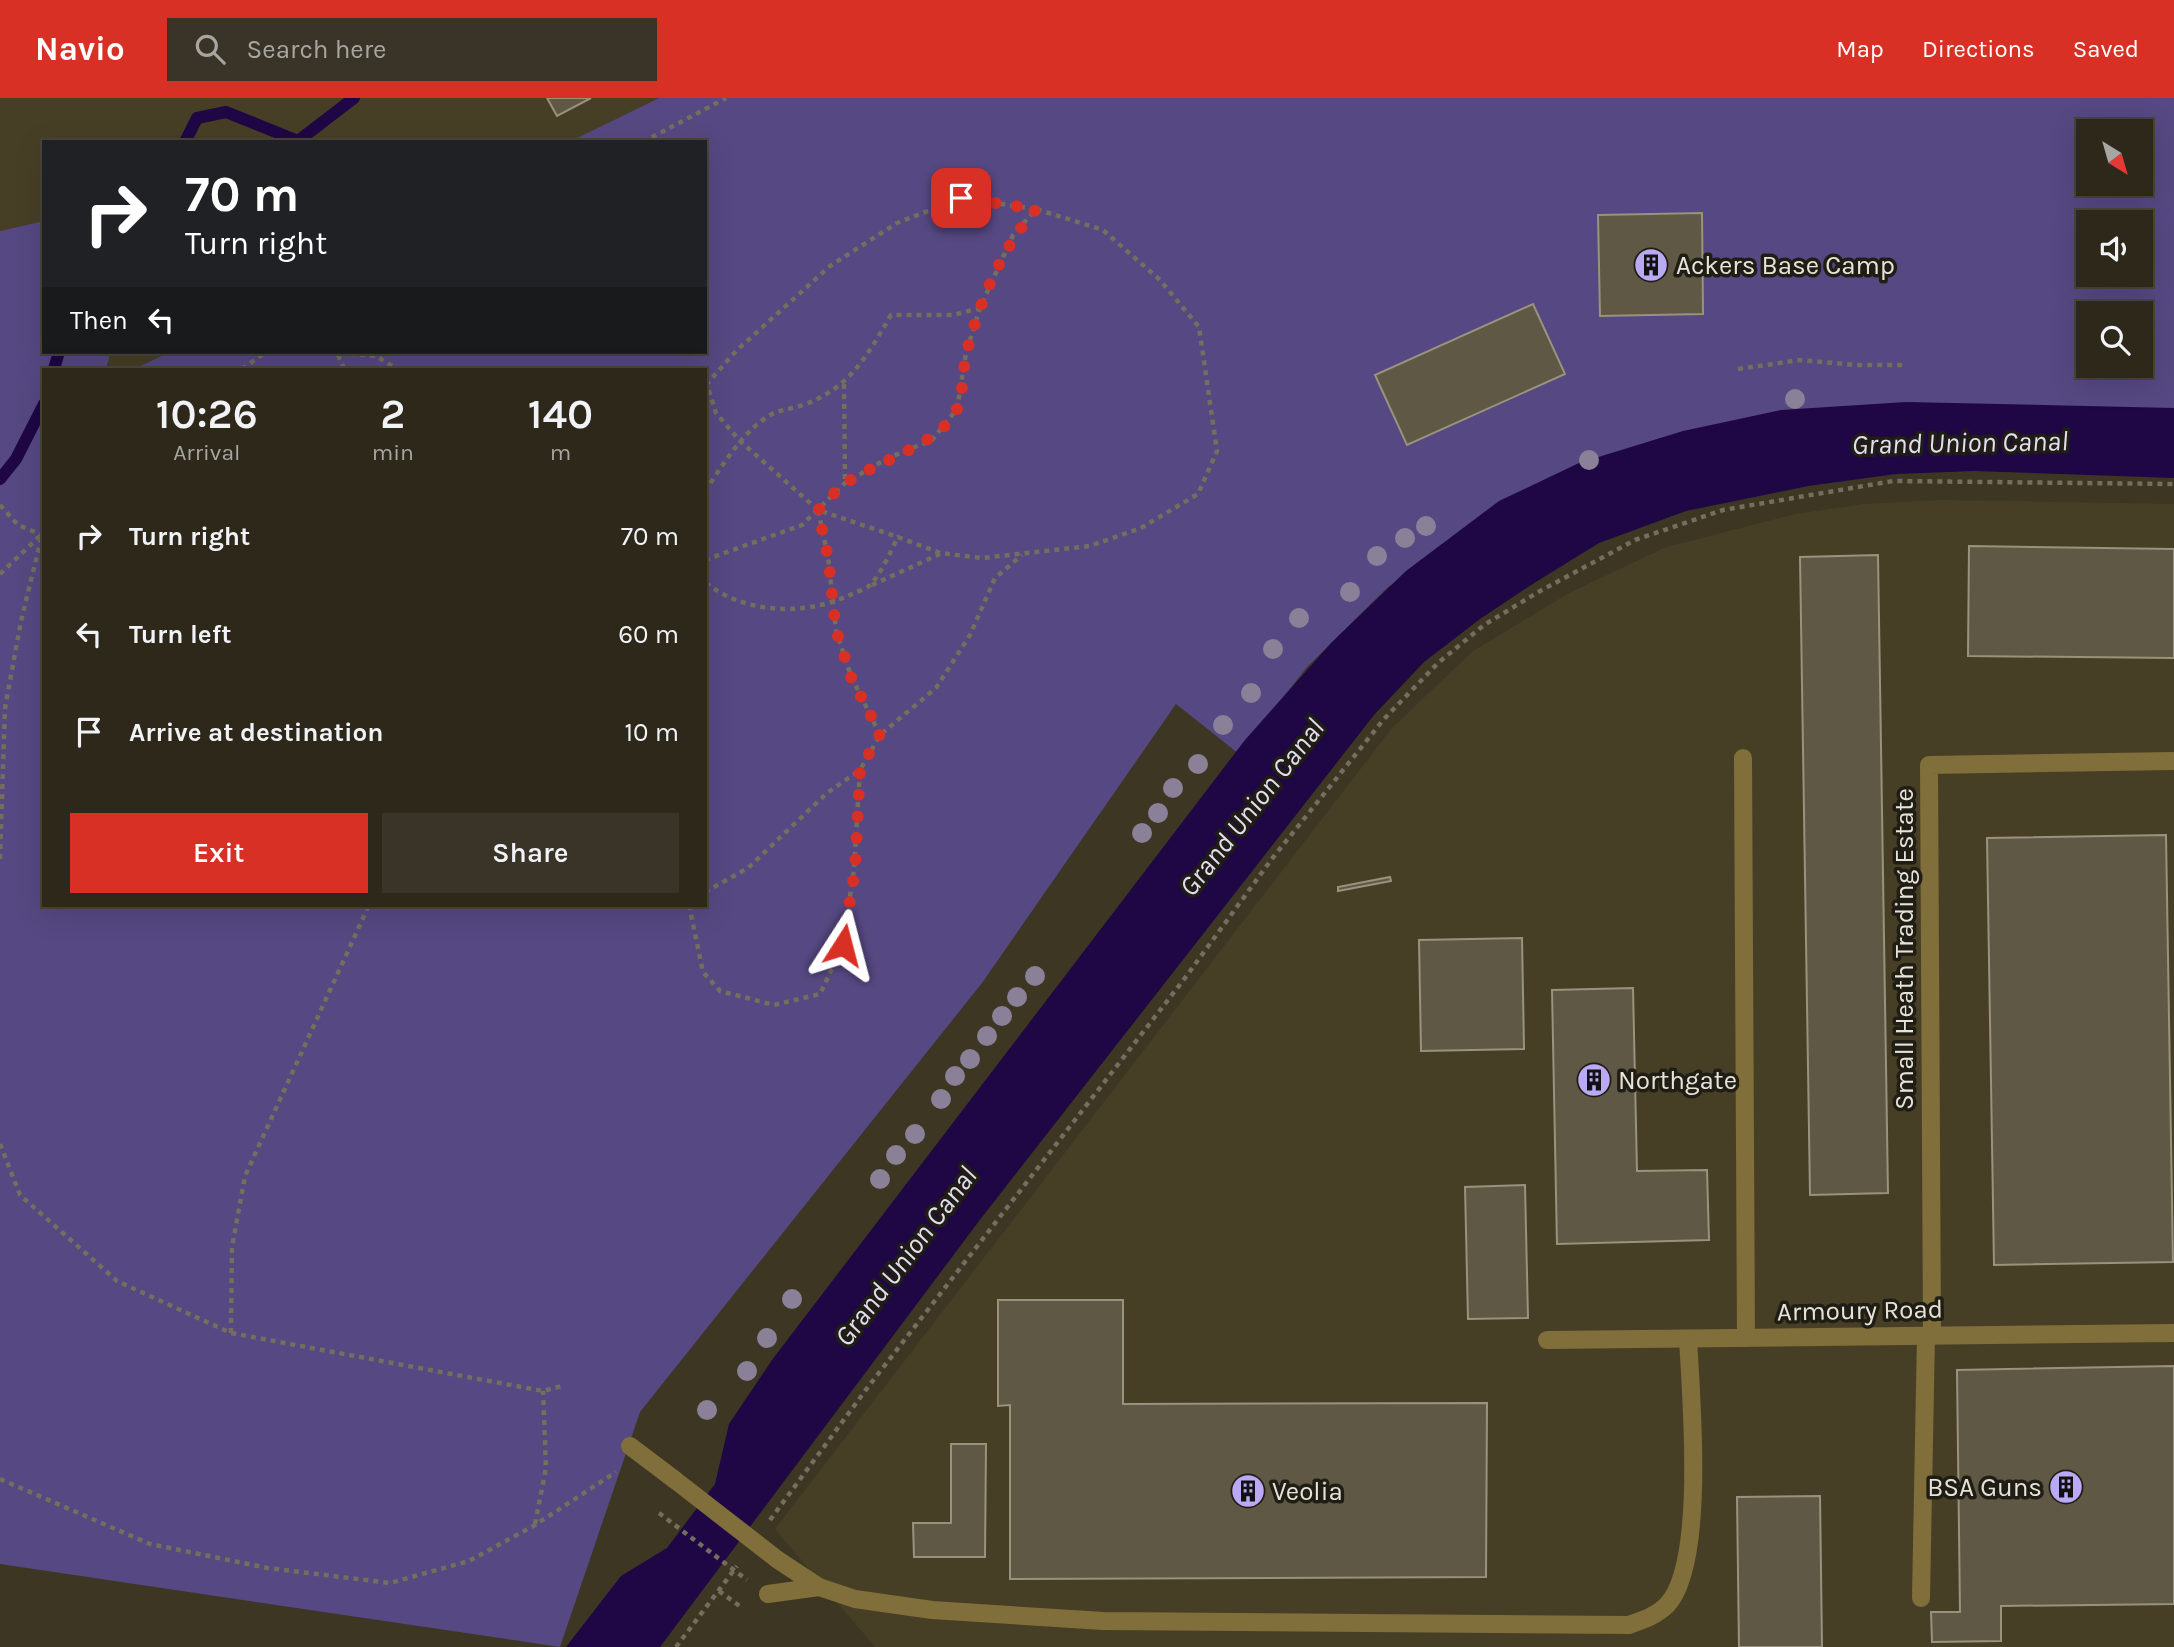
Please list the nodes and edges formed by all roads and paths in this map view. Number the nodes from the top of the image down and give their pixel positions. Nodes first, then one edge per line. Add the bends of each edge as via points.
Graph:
1 (726, 98) edge
2 (647, 140) edge
3 (1036, 209) junction
4 (980, 308) junction
5 (263, 354) edge
6 (353, 354) edge
7 (1907, 365) dead end
8 (243, 368) edge
9 (395, 368) edge
10 (1738, 369) dead end
11 (844, 384) junction
12 (740, 441) junction
13 (845, 483) junction
14 (2174, 484) edge
15 (707, 488) edge
16 (0, 505) edge
17 (818, 510) junction
18 (42, 533) edge
19 (42, 534) edge
20 (42, 537) edge
21 (898, 537) junction
22 (940, 554) junction
23 (1023, 554) junction
24 (707, 559) edge
25 (0, 574) edge
26 (707, 584) edge
27 (871, 585) junction
28 (832, 604) junction
29 (880, 734) junction
30 (1742, 758) dead end
31 (2174, 761) edge
32 (860, 770) junction
33 (0, 859) edge
34 (707, 891) edge
35 (368, 907) edge
36 (689, 907) edge
37 (0, 1144) edge
38 (231, 1333) junction
39 (2174, 1333) edge
40 (1929, 1335) junction
41 (1746, 1338) junction
42 (1688, 1339) junction
43 (1547, 1340) dead end
44 (562, 1386) dead end
45 (543, 1391) junction
46 (630, 1446) joint
47 (0, 1479) edge
48 (659, 1513) dead end
49 (768, 1523) dead end
50 (534, 1525) junction
51 (743, 1557) dead end
52 (747, 1580) dead end
53 (819, 1587) junction
54 (768, 1594) dead end
55 (1921, 1598) dead end
56 (676, 1647) edge

1 - 2 path
3 - 4 path via 1013,235
3 - 12 path via 961,198 897,223 830,266 736,351 707,384 716,413
3 - 23 path via 1104,230 1160,280 1199,327 1217,451 1198,494 1141,528 1090,546
4 - 11 path via 953,315 891,315
4 - 13 path via 966,353 957,409 932,440
5 - 8 path
6 - 9 path via 376,356
7 - 10 path via 1800,360
11 - 12 path via 804,405 772,414
11 - 13 path
12 - 15 path
12 - 17 path
13 - 17 path
14 - 49 path via 1893,481 1723,510 1635,540 1484,625 1438,663 1384,719 1271,860
16 - 18 path via 18,525
17 - 21 path
17 - 24 path via 802,525
17 - 28 path
19 - 25 path
20 - 33 path via 5,708
21 - 22 path
21 - 27 path
22 - 23 path via 982,558
22 - 27 path
23 - 29 path via 995,578 970,635 936,688
26 - 28 path via 750,606 786,609
27 - 28 path
28 - 29 path via 851,677
29 - 32 path
30 - 41 street
31 - 40 street, Small Heath Trading Estate via 1929,765
32 - 34 path via 827,793 748,868
32 - 36 path via 855,869 843,945 820,993 774,1005 720,991 703,972
35 - 38 path via 245,1176 232,1247
37 - 38 path via 20,1195 117,1281
38 - 45 path
39 - 40 street, Armoury Road
40 - 41 street, Armoury Road
40 - 55 street
41 - 42 street, Armoury Road
42 - 43 street, Armoury Road
42 - 53 street via 1694,1475 1680,1583 1668,1605 1629,1625 1103,1620 932,1610 855,1599
44 - 45 path
45 - 50 path via 546,1468
46 - 50 path via 613,1476
46 - 53 street, bridge
47 - 50 path via 149,1544 268,1568 390,1583 469,1561
48 - 52 path, bridge
51 - 56 path
53 - 54 street

